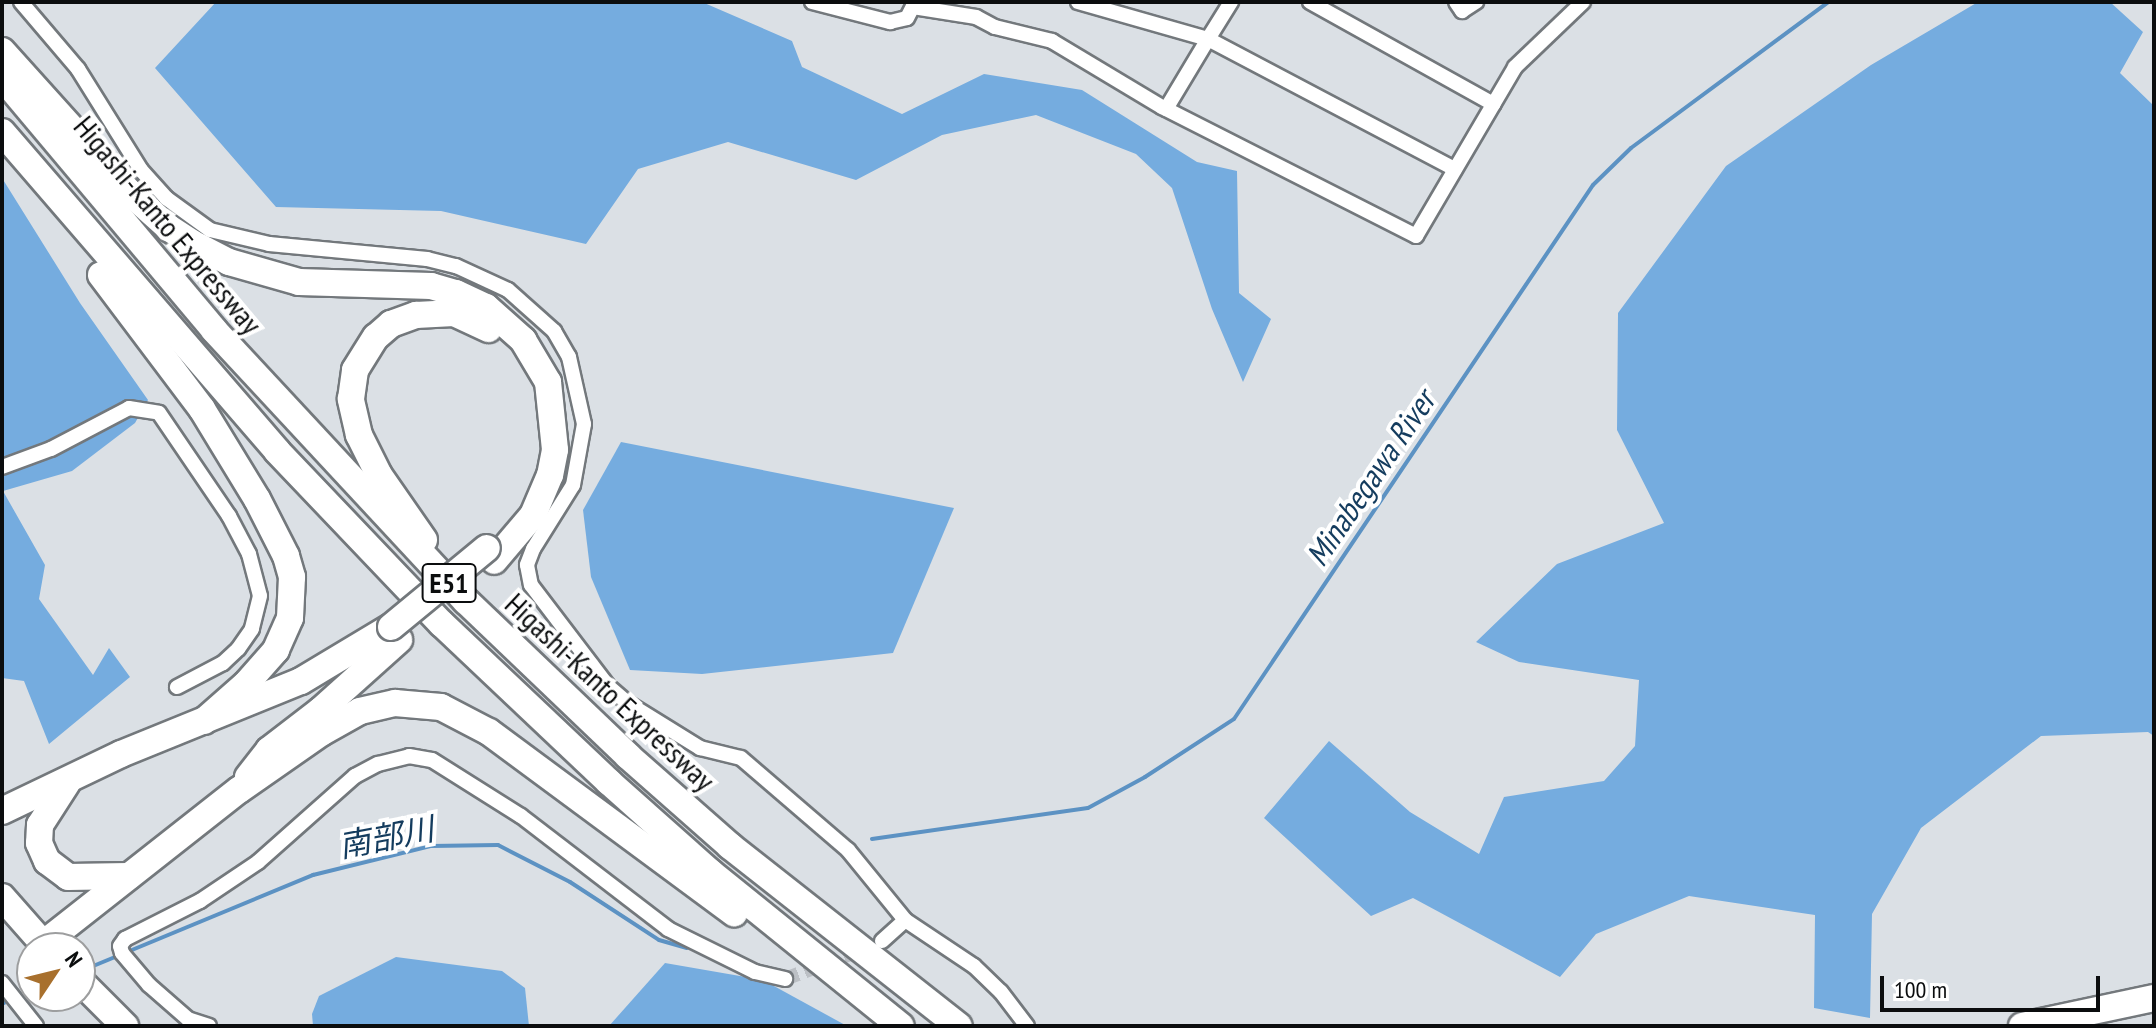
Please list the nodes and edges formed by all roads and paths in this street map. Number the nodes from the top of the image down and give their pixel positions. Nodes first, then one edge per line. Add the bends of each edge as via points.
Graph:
1 (21, 2) edge
2 (812, 2) edge
3 (1078, 2) edge
4 (1231, 2) edge
5 (1310, 2) edge
6 (1456, 2) edge
7 (1476, 2) edge
8 (1583, 2) edge
9 (914, 4) edge
10 (1208, 39) junction
11 (2, 51) edge
12 (2, 77) edge
13 (1493, 104) junction
14 (1166, 109) junction
15 (2, 132) edge
16 (2, 146) edge
17 (1455, 169) junction
18 (2, 467) edge
19 (490, 554) junction
20 (395, 634) junction
21 (542, 674) junction
22 (177, 687) dead end
23 (204, 721) junction
24 (71, 778) junction
25 (239, 790) junction
26 (2, 811) edge
27 (129, 876) junction
28 (2, 897) edge
29 (905, 920) junction
30 (33, 932) edge
31 (62, 932) edge
32 (882, 941) dead end
33 (785, 979) tunnel mouth
34 (2, 983) edge
35 (857, 993) junction
36 (96, 997) edge
37 (2154, 998) edge
38 (186, 1022) edge
39 (36, 1026) edge
40 (125, 1026) edge
41 (209, 1026) edge
42 (901, 1026) edge
43 (959, 1026) edge
44 (1027, 1026) edge
45 (2022, 1026) edge

1 - 29 street via 78,69 141,170 166,198 210,230 269,244 456,266 508,290 554,331 569,357 584,424 573,485 527,565 531,585 608,686 700,748 741,758 848,850
2 - 9 street via 890,22 907,18
3 - 10 street
4 - 10 street
5 - 13 street
6 - 7 street via 1462,11
8 - 13 street via 1515,67
9 - 14 street via 1052,41
10 - 14 street
10 - 17 street
11 - 19 highway via 129,192 192,243 229,262 299,282 431,286 456,293 486,307 523,340 548,382 555,450 538,507
12 - 21 highway, Higashi-Kanto Expressway / E51 via 271,394 385,518
13 - 17 street
14 - 17 street via 1416,236
15 - 35 highway, E51 via 277,451 442,624 620,792
16 - 23 highway via 202,409 286,556 293,598 281,642 263,667
18 - 22 street via 51,449 129,408 159,413 229,516 249,554 260,596 252,629 238,649
19 - 20 highway, bridge
19 - 21 highway via 527,494 537,465 541,433 533,384 510,349 478,321 442,312 403,319 376,337 355,370 351,399 359,435 379,475 431,551
20 - 23 highway
20 - 25 highway via 321,710 269,750
21 - 43 highway, Higashi-Kanto Expressway / E51 via 730,846
23 - 24 highway
24 - 26 highway
24 - 27 highway via 40,825 39,843 47,861 68,877
25 - 27 highway
25 - 35 highway via 360,711 395,703 441,707 498,738 780,949
27 - 31 highway
28 - 30 highway
29 - 32 street
29 - 44 street via 974,966
33 - 38 street via 755,972 668,929 521,816 432,760 409,756 355,776 258,862 200,901 125,939 122,953
34 - 39 street
35 - 42 highway, E51
36 - 40 highway
37 - 45 highway
38 - 41 street

